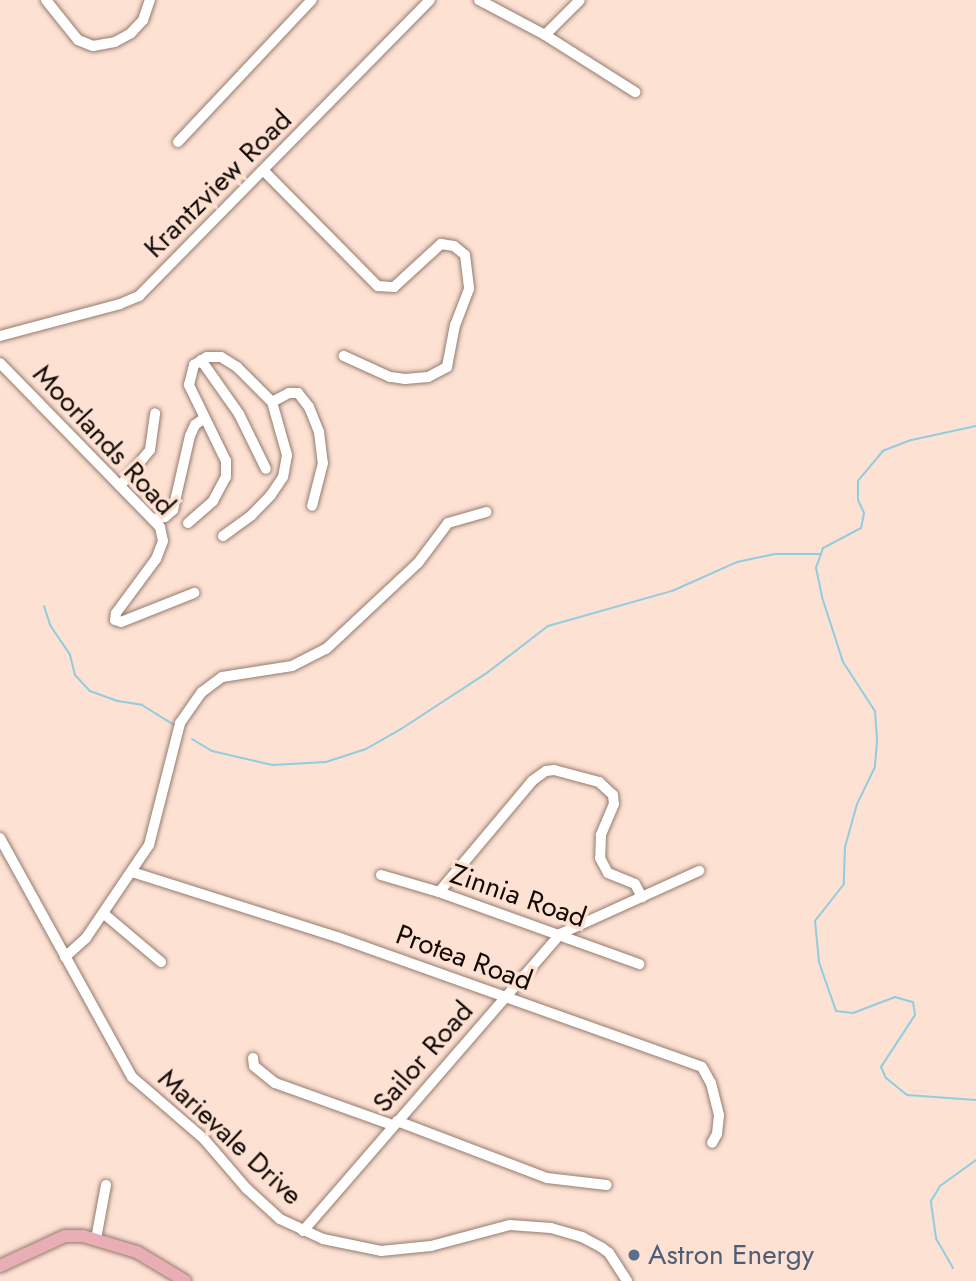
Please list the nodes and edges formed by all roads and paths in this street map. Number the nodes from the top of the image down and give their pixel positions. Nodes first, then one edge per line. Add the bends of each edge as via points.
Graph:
1 (46, 0) edge
2 (150, 0) edge
3 (312, 0) edge
4 (430, 0) edge
5 (480, 0) edge
6 (580, 0) edge
7 (545, 35) junction
8 (635, 92) dead end
9 (178, 142) dead end
10 (264, 171) junction
11 (0, 336) edge
12 (344, 356) dead end
13 (201, 360) junction
14 (0, 363) edge
15 (272, 402) junction
16 (155, 413) dead end
17 (203, 419) junction
18 (266, 469) dead end
19 (120, 486) junction
20 (312, 506) dead end
21 (486, 512) dead end
22 (154, 520) junction
23 (188, 523) dead end
24 (223, 536) dead end
25 (194, 593) dead end
26 (0, 838) edge
27 (699, 871) dead end
28 (132, 872) junction
29 (381, 876) dead end
30 (439, 892) junction
31 (642, 897) junction
32 (103, 914) junction
33 (560, 934) junction
34 (79, 946) junction
35 (65, 957) junction
36 (161, 962) dead end
37 (639, 964) dead end
38 (72, 969) junction
39 (506, 997) junction
40 (253, 1058) dead end
41 (395, 1123) junction
42 (712, 1143) dead end
43 (106, 1185) dead end
44 (607, 1185) dead end
45 (313, 1218) junction
46 (303, 1231) junction
47 (318, 1237) junction
48 (96, 1239) junction
49 (0, 1266) edge
50 (185, 1281) edge
51 (627, 1281) edge

1 - 2 street via 78,40 93,46 131,33 143,20
3 - 9 street
4 - 10 street, Krantzview Road
5 - 7 street
6 - 7 street
7 - 8 street
10 - 11 street, Krantzview Road via 139,296
10 - 12 street via 377,286 394,287 441,244 465,254 469,289 455,325 447,367 428,377 405,379
13 - 15 street via 214,356 228,360
13 - 17 street via 191,371 189,385
13 - 18 street via 239,414
14 - 19 street, Moorlands Road
15 - 20 street via 298,393 319,432 323,463
15 - 24 street via 286,444 283,477 252,515
16 - 19 street via 150,450
17 - 22 street via 190,436 173,510
17 - 23 street via 226,461 226,477 213,501
19 - 22 street, Moorlands Road
21 - 28 street via 449,523 418,563 326,649 292,666 222,677 202,692 180,723 153,835
22 - 25 street, Moorlands Road via 163,534 161,548 115,620 121,622
26 - 35 street, Marievale Drive
27 - 31 street, Sailor Road
28 - 32 street
28 - 39 street, Protea Road
29 - 30 street, Zinnia Road
30 - 31 street via 546,771 582,776 608,789 614,804 601,835 600,858 608,873 635,884
30 - 33 street, Zinnia Road
31 - 33 street, Sailor Road
32 - 34 street
32 - 36 street
33 - 37 street, Zinnia Road
33 - 39 street, Sailor Road
34 - 35 street
34 - 38 street
35 - 38 street, Marievale Drive
38 - 46 street, Marievale Drive via 132,1077 204,1139 272,1213
39 - 41 street, Sailor Road
39 - 42 street, Protea Road via 702,1067 719,1115
40 - 41 street via 254,1066 275,1083
41 - 44 street via 547,1178
41 - 45 street, Sailor Road
43 - 48 street
45 - 46 street, Sailor Road
45 - 47 street
46 - 47 street, Marievale Drive
47 - 51 street, Marievale Drive via 392,1251 431,1246 510,1225 551,1228 601,1247
48 - 49 main road via 65,1236
48 - 50 main road via 137,1252

